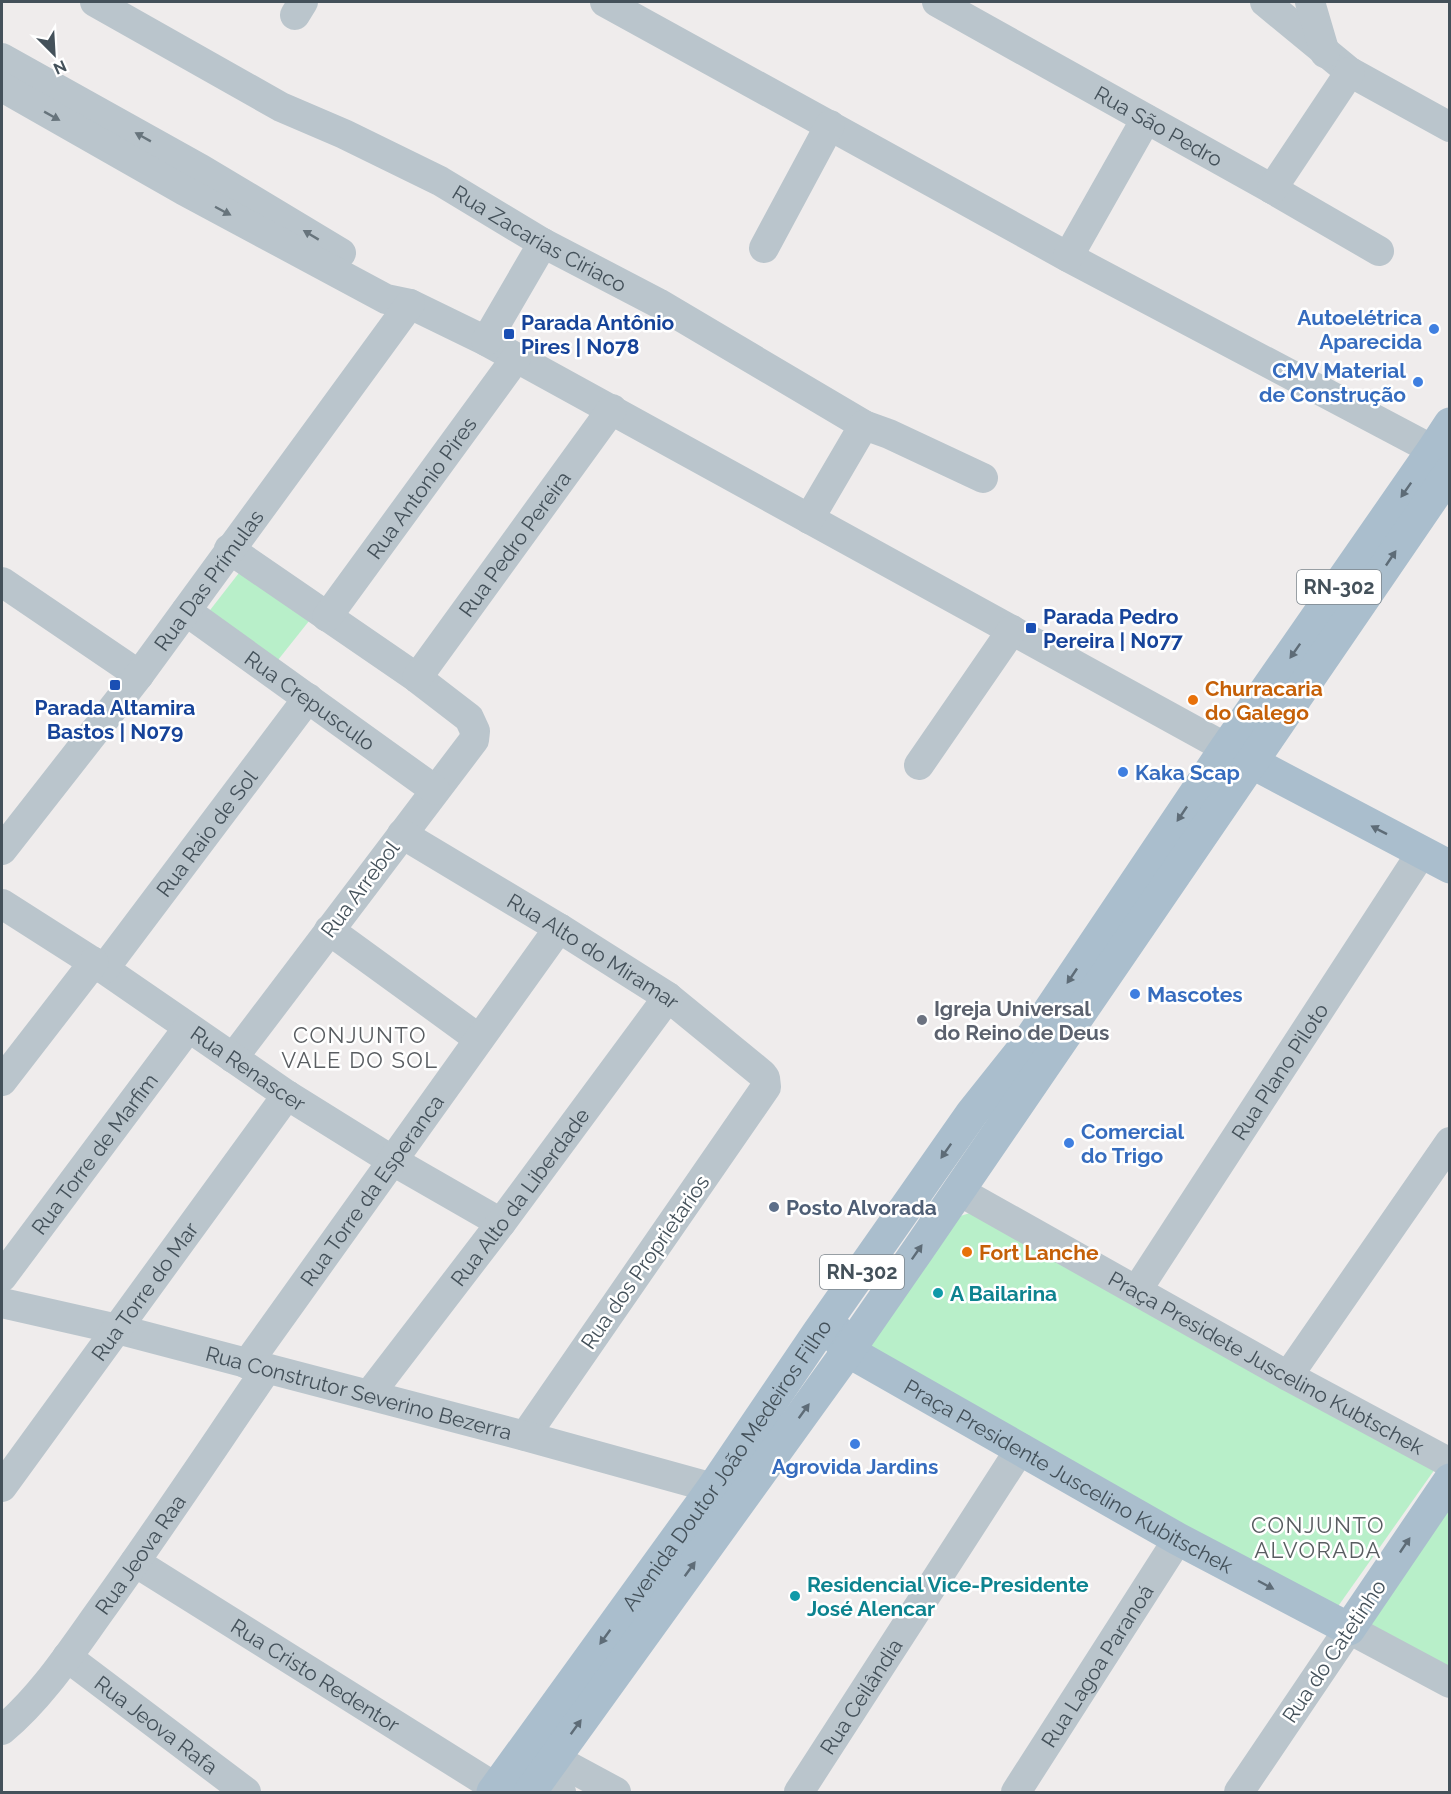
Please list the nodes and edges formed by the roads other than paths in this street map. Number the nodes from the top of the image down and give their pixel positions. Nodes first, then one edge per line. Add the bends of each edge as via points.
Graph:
1 (95, 2) edge
2 (605, 2) edge
3 (937, 2) edge
4 (1265, 2) edge
5 (1310, 2) edge
6 (1325, 53) junction
7 (3, 69) edge
8 (1350, 72) junction
9 (1146, 119) junction
10 (830, 125) junction
11 (1449, 127) edge
12 (1272, 189) junction
13 (543, 243) junction
14 (764, 248) dead end
15 (1379, 251) dead end
16 (1068, 257) junction
17 (410, 304) junction
18 (486, 341) junction
19 (516, 358) junction
20 (612, 409) junction
21 (864, 425) junction
22 (1444, 449) edge
23 (982, 478) dead end
24 (809, 519) junction
25 (229, 549) junction
26 (2, 582) edge
27 (186, 611) junction
28 (327, 617) junction
29 (1011, 630) junction
30 (139, 675) junction
31 (417, 678) junction
32 (308, 698) junction
33 (1239, 756) junction
34 (920, 765) dead end
35 (435, 790) junction
36 (402, 834) junction
37 (2, 849) edge
38 (1436, 860) edge
39 (2, 904) edge
40 (559, 928) junction
41 (329, 930) junction
42 (99, 966) junction
43 (668, 997) junction
44 (188, 1028) junction
45 (479, 1039) junction
46 (233, 1058) junction
47 (2, 1080) edge
48 (766, 1087) joint
49 (287, 1095) junction
50 (972, 1113) junction
51 (1449, 1142) edge
52 (393, 1161) junction
53 (959, 1191) junction
54 (501, 1223) junction
55 (890, 1232) junction
56 (2, 1277) edge
57 (1137, 1290) junction
58 (2, 1303) edge
59 (117, 1329) junction
60 (848, 1351) junction
61 (257, 1367) junction
62 (1288, 1376) junction
63 (369, 1395) junction
64 (525, 1436) junction
65 (1021, 1448) junction
66 (1449, 1463) edge
67 (1449, 1480) edge
68 (2, 1487) edge
69 (713, 1488) junction
70 (1178, 1539) junction
71 (135, 1562) junction
72 (1349, 1629) junction
73 (67, 1657) junction
74 (1449, 1683) edge
75 (2, 1730) edge
76 (546, 1781) edge
77 (495, 1790) edge
78 (246, 1792) edge
79 (616, 1792) edge
80 (799, 1792) edge
81 (1016, 1792) edge
82 (1239, 1792) edge

1 - 13 street, Rua Zacarias Ciriaco via 281,107 440,182
2 - 10 street
3 - 9 street, Rua São Pedro
4 - 6 street
5 - 6 street
6 - 8 street
7 - 17 street via 194,181 396,286
8 - 11 street
8 - 12 street
9 - 12 street, Rua São Pedro
9 - 16 street
10 - 14 street
10 - 16 street
12 - 15 street, Rua São Pedro
13 - 18 street
13 - 21 street, Rua Zacarias Ciriaco via 658,303
16 - 22 street
17 - 18 street
17 - 25 street, Rua Das Prímulas
18 - 19 street
19 - 20 street
19 - 28 street, Rua Antonio Pires
20 - 24 street
20 - 31 street, Rua Pedro Pereira
21 - 23 street, Rua Zacarias Ciriaco
21 - 24 street
22 - 33 main road, Avenida Doutor João Medeiros Filho / RN-302
24 - 29 street
25 - 27 street, Rua Das Prímulas
25 - 28 street
26 - 30 street
27 - 30 street, Rua Das Prímulas
27 - 32 street, Rua Crepusculo
28 - 31 street
29 - 33 street
29 - 34 street
30 - 37 street, Rua Das Prímulas
31 - 35 street, Rua Arrebol via 469,718 475,731 474,740
32 - 35 street, Rua Crepusculo
32 - 42 street, Rua Raio de Sol
38 -> 33 main road
33 -> 50 main road, Avenida Doutor João Medeiros Filho / RN-302
33 - 53 main road, Avenida Doutor João Medeiros Filho / RN-302
35 - 36 street, Rua Arrebol
36 - 40 street, Rua Alto do Miramar
36 - 41 street, Rua Arrebol
38 - 57 street, Rua Plano Piloto
39 - 42 street, Rua Renascer
40 - 43 street, Rua Alto do Miramar
40 - 45 street, Rua Torre da Esperanca
41 - 45 street
41 - 46 street, Rua Arrebol
42 - 44 street, Rua Renascer
42 - 47 street, Rua Raio de Sol
43 - 48 street, Rua Alto do Miramar via 762,1074
43 - 54 street, Rua Alto da Liberdade
44 - 46 street, Rua Renascer
44 - 56 street, Rua Torre de Marfim
45 - 52 street, Rua Torre da Esperanca
46 - 49 street, Rua Renascer
48 - 64 street, Rua dos Proprietarios
49 - 52 street, Rua Renascer
49 - 59 street, Rua Torre do Mar
50 - 53 main road via 984,1120 987,1129 959,1178
50 -> 55 main road, Avenida Doutor João Medeiros Filho / RN-302
51 - 62 street
52 - 54 street, Rua Renascer
52 - 61 street, Rua Torre da Esperanca
53 - 57 street, Praça Presidete Juscelino Kubtschek
60 -> 53 main road, Avenida Doutor João Medeiros Filho / RN-302
54 - 63 street, Rua Alto da Liberdade
55 - 60 main road via 873,1277 838,1331 839,1340
55 - 69 main road, Avenida Doutor João Medeiros Filho / RN-302
57 - 62 street, Praça Presidete Juscelino Kubtschek
58 - 59 street, Rua Construtor Severino Bezerra
59 - 61 street, Rua Construtor Severino Bezerra
59 - 68 street, Rua Torre do Mar
60 - 65 main road, Praça Presidente Juscelino Kubitschek
76 -> 60 main road, Avenida Doutor João Medeiros Filho / RN-302
61 - 63 street, Rua Construtor Severino Bezerra
61 - 71 street, Rua Jeova Raa
62 - 66 street, Praça Presidete Juscelino Kubtschek
63 - 64 street, Rua Construtor Severino Bezerra
64 - 69 street, Rua Construtor Severino Bezerra
65 - 70 main road, Praça Presidente Juscelino Kubitschek
65 - 80 street, Rua Ceilândia
72 -> 67 main road, Rua do Catetinho
69 -> 77 main road, Avenida Doutor João Medeiros Filho / RN-302
70 -> 72 main road, Praça Presidente Juscelino Kubitschek
70 - 81 street, Rua Lagoa Paranoá
71 - 73 street, Rua Jeova Raa
71 - 77 street, Rua Cristo Redentor
72 - 74 street, Praça Presidente Juscelino Kubitschek
72 - 82 street, Rua do Catetinho
73 - 75 street, Rua Jeova Raa via 22,1713
73 - 78 street, Rua Jeova Rafa
76 - 79 street

